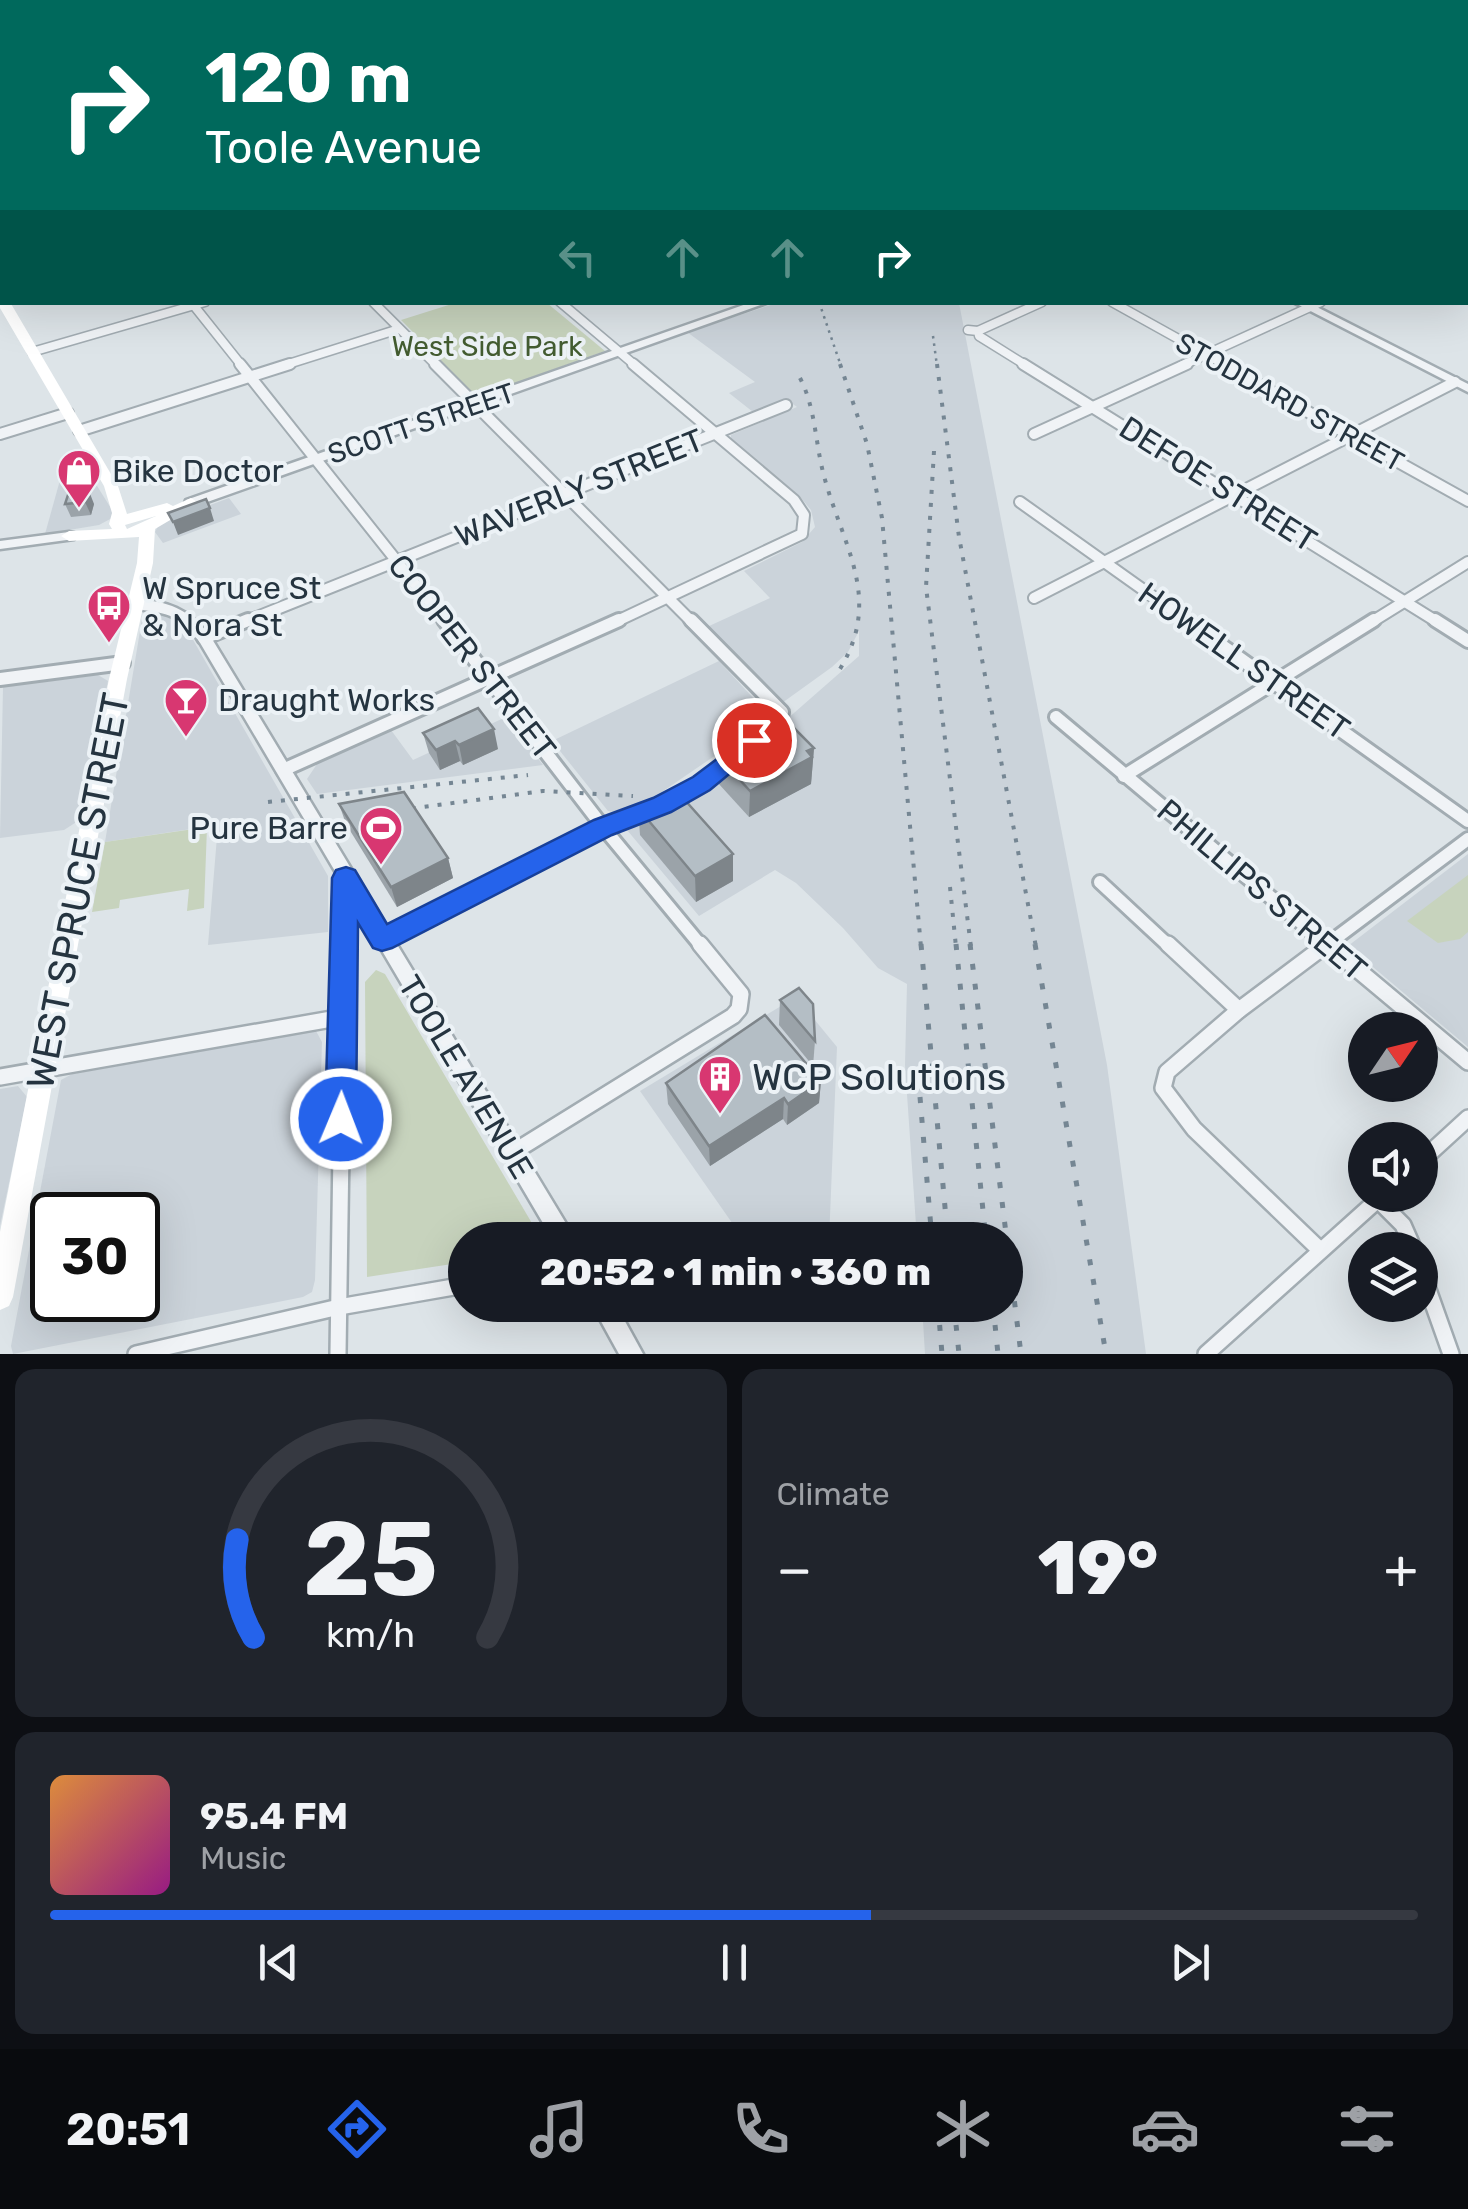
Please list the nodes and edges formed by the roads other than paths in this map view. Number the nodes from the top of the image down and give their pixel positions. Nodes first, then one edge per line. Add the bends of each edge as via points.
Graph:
1 (4, 305) edge
2 (193, 305) edge
3 (197, 305) edge
4 (376, 305) edge
5 (563, 305) edge
6 (756, 305) edge
7 (1034, 305) edge
8 (1117, 305) edge
9 (1304, 305) edge
10 (400, 329) junction
11 (32, 352) junction
12 (618, 353) junction
13 (1207, 356) junction
14 (248, 377) junction
15 (1455, 382) junction
16 (1468, 388) edge
17 (474, 404) junction
18 (786, 405) dead end
19 (1095, 406) junction
20 (68, 413) junction
21 (79, 431) junction
22 (0, 434) edge
23 (714, 434) junction
24 (1034, 434) dead end
25 (1350, 435) junction
26 (314, 460) junction
27 (111, 486) junction
28 (563, 493) junction
29 (1235, 494) junction
30 (1468, 501) edge
31 (1020, 502) dead end
32 (192, 503) joint
33 (145, 520) junction
34 (121, 528) junction
35 (69, 536) joint
36 (0, 545) edge
37 (397, 561) junction
38 (1468, 562) edge
39 (1105, 563) junction
40 (137, 595) junction
41 (1034, 598) dead end
42 (668, 599) junction
43 (1406, 602) junction
44 (204, 638) junction
45 (1468, 640) edge
46 (122, 663) junction
47 (489, 676) junction
48 (0, 680) edge
49 (1277, 684) junction
50 (1056, 717) dead end
51 (284, 770) junction
52 (1124, 776) junction
53 (1468, 820) edge
54 (603, 828) junction
55 (1468, 840) edge
56 (346, 878) junction
57 (1100, 882) dead end
58 (382, 940) junction
59 (1326, 943) junction
60 (1239, 1010) junction
61 (343, 1017) junction
62 (1468, 1062) edge
63 (45, 1069) junction
64 (0, 1077) edge
65 (1468, 1118) edge
66 (1438, 1146) edge
67 (512, 1153) junction
68 (1365, 1212) edge
69 (554, 1222) edge
70 (1320, 1250) junction
71 (448, 1288) edge
72 (0, 1297) edge
73 (339, 1307) junction
74 (1438, 1318) edge
75 (614, 1322) edge
76 (136, 1354) edge
77 (338, 1354) edge
78 (632, 1354) edge
79 (1206, 1354) edge
80 (1451, 1354) edge

1 - 11 main road
2 - 11 street
3 - 14 street, COOPER STREET
4 - 10 street
5 - 12 street
6 - 12 street, SCOTT STREET
7 - 19 street, DEFOE STREET via 973,331
8 - 13 street, STODDARD STREET
9 - 13 street
9 - 15 street
10 - 14 street
10 - 17 street
11 - 20 main road
12 - 17 street, SCOTT STREET
12 - 23 street
13 - 19 street
13 - 25 street, STODDARD STREET
14 - 21 street
14 - 26 street, COOPER STREET
15 - 16 street
15 - 25 street
17 - 26 street, SCOTT STREET
17 - 28 street
18 - 23 street, WAVERLY STREET
19 - 24 street
19 - 29 street, DEFOE STREET
20 - 21 main road
20 - 22 street
21 - 27 main road
23 - 28 street, WAVERLY STREET
23 - 42 street via 800,507 806,522 797,539
25 - 29 street
25 - 30 street, STODDARD STREET
26 - 32 street, SCOTT STREET
26 - 37 street, COOPER STREET
27 - 33 main road
27 - 34 main road
28 - 37 street, WAVERLY STREET
28 - 42 street
29 - 39 street
29 - 43 street, DEFOE STREET
31 - 39 street, HOWELL STREET
32 - 33 main road
33 - 34 main road
33 - 40 main road via 146,563
34 - 35 main road
34 - 40 main road via 135,547
35 - 36 street
37 - 44 street, WAVERLY STREET
37 - 47 street, COOPER STREET
38 - 43 street
39 - 41 street
39 - 49 street, HOWELL STREET
40 - 44 street, TOOLE AVENUE via 176,610
40 - 46 main road, WEST SPRUCE STREET
42 - 47 street
42 - 54 street via 781,718 702,784
43 - 45 street, DEFOE STREET
43 - 49 street
44 - 51 street, TOOLE AVENUE
46 - 48 street
46 - 63 main road, WEST SPRUCE STREET
47 - 51 street
47 - 54 street, COOPER STREET
49 - 52 street
49 - 53 street, HOWELL STREET
50 - 52 street, PHILLIPS STREET
51 - 56 street, TOOLE AVENUE
52 - 59 street, PHILLIPS STREET
54 - 58 street
54 - 67 street, COOPER STREET via 737,986 741,1002 735,1014
55 - 59 street
56 - 58 street, TOOLE AVENUE
56 - 61 street
57 - 60 street
58 - 67 street, TOOLE AVENUE
59 - 60 street
59 - 62 street, PHILLIPS STREET
60 - 70 street via 1167,1072 1163,1088 1194,1129
61 - 63 street
61 - 73 street
63 - 64 street
63 - 72 main road, WEST SPRUCE STREET
65 - 66 street
67 - 69 street, TOOLE AVENUE
68 - 70 street
70 - 79 street
71 - 73 street
73 - 76 street
73 - 77 street
74 - 80 street
75 - 78 street

